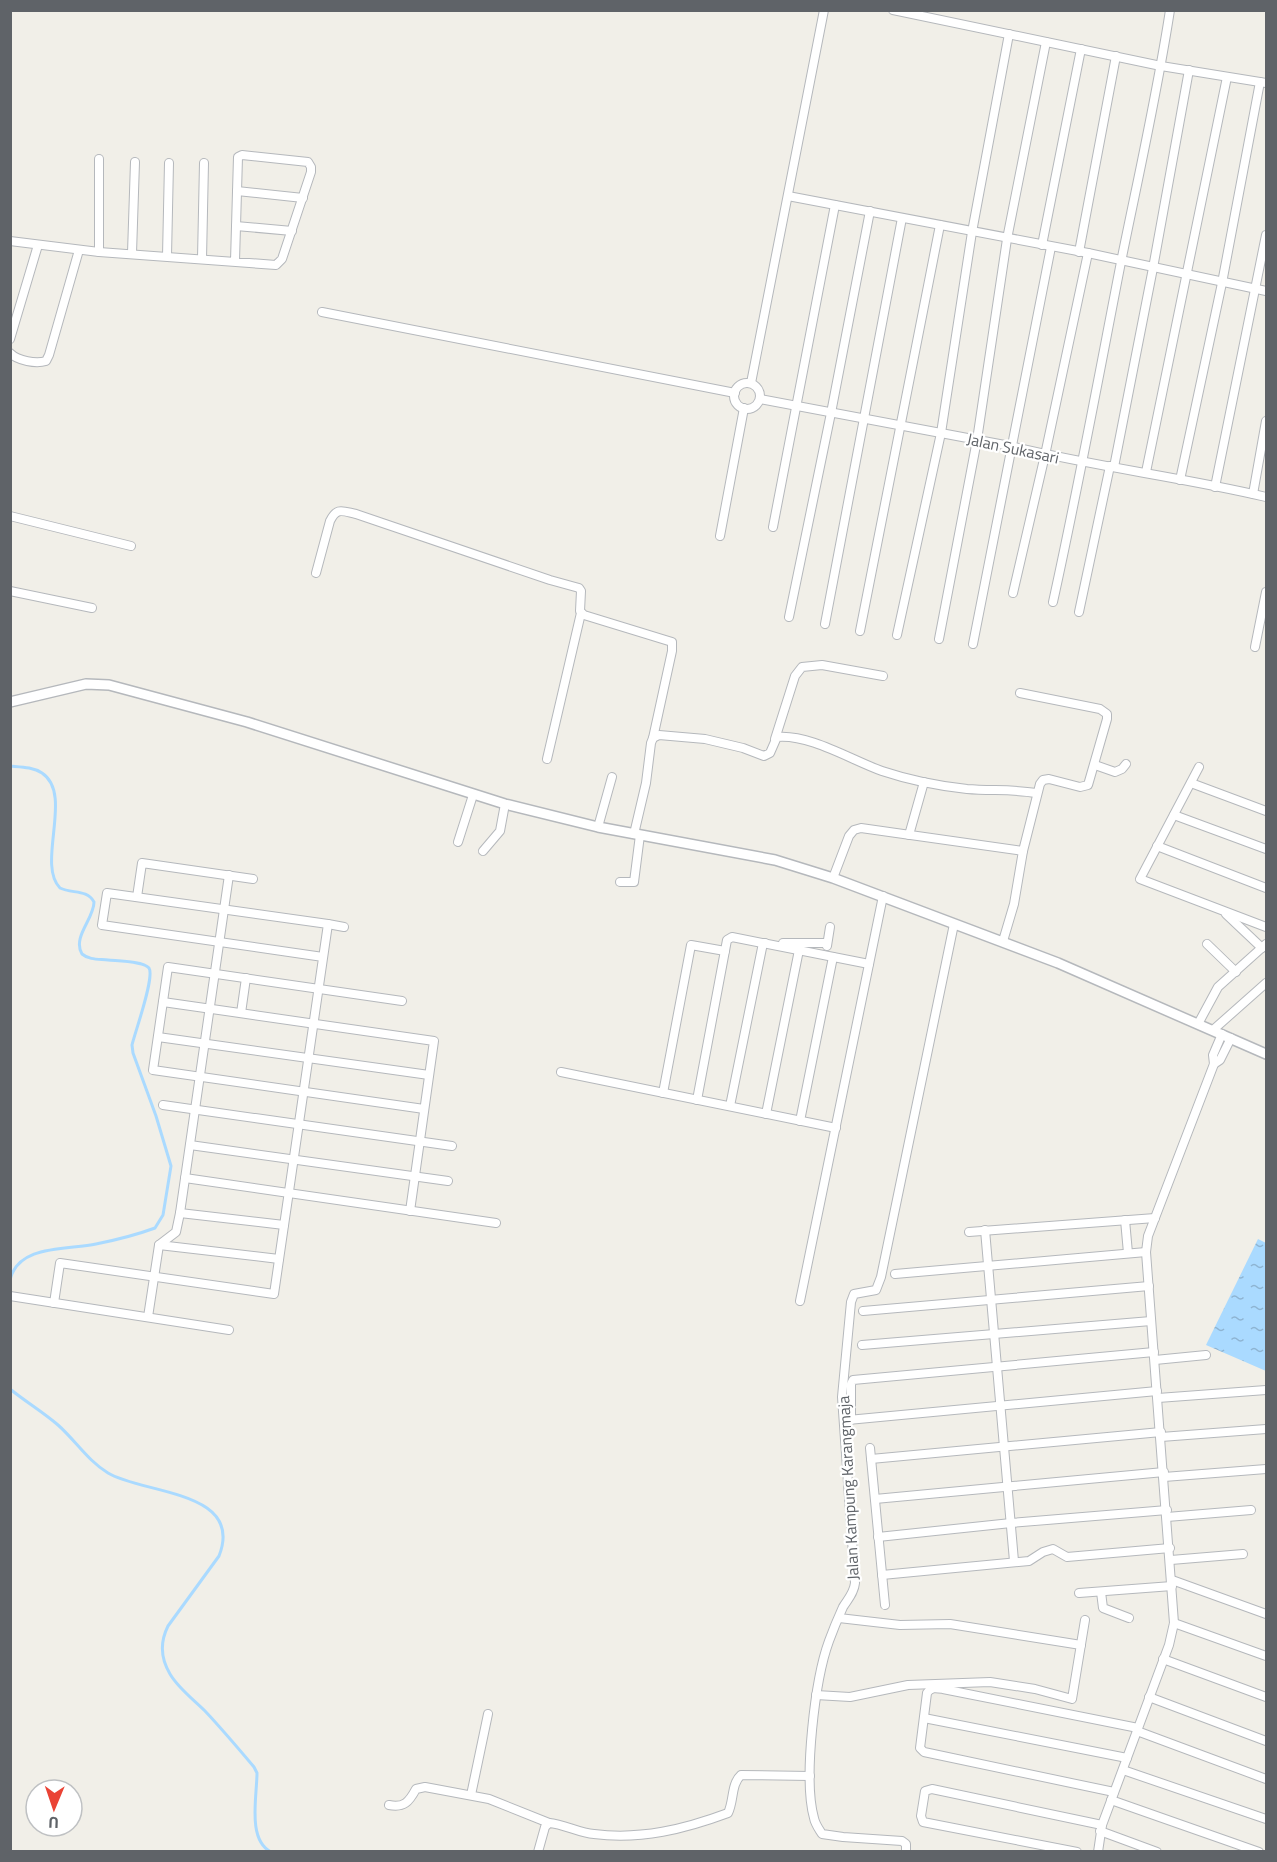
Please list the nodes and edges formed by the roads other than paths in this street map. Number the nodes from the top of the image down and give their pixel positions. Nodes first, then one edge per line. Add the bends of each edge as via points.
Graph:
1 (824, 10) edge
2 (893, 10) edge
3 (1170, 10) edge
4 (1009, 34) junction
5 (1046, 42) junction
6 (1081, 49) junction
7 (1116, 56) junction
8 (1161, 66) junction
9 (1189, 70) junction
10 (1227, 77) junction
11 (1263, 82) edge
12 (99, 159) dead end
13 (135, 162) dead end
14 (169, 162) dead end
15 (204, 163) dead end
16 (237, 191) junction
17 (788, 196) junction
18 (303, 198) junction
19 (835, 205) junction
20 (870, 212) junction
21 (902, 218) junction
22 (940, 225) junction
23 (236, 226) junction
24 (292, 231) junction
25 (972, 232) junction
26 (1266, 235) edge
27 (1007, 239) junction
28 (10, 241) edge
29 (38, 245) junction
30 (1042, 245) junction
31 (1052, 247) junction
32 (79, 250) junction
33 (99, 252) junction
34 (1079, 252) junction
35 (1088, 253) junction
36 (132, 254) junction
37 (167, 256) junction
38 (202, 258) junction
39 (235, 261) junction
40 (1121, 261) junction
41 (1153, 268) junction
42 (1185, 275) junction
43 (1222, 282) junction
44 (1256, 289) junction
45 (1266, 291) edge
46 (322, 312) dead end
47 (10, 339) edge
48 (10, 353) edge
49 (751, 383) junction
50 (735, 393) junction
51 (759, 399) junction
52 (796, 406) junction
53 (744, 408) junction
54 (831, 413) junction
55 (865, 419) junction
56 (1266, 421) edge
57 (900, 426) junction
58 (941, 433) junction
59 (977, 440) junction
60 (1010, 446) junction
61 (1046, 455) junction
62 (1084, 462) junction
63 (1112, 466) junction
64 (1146, 472) junction
65 (1180, 480) junction
66 (1215, 486) junction
67 (1252, 494) junction
68 (1266, 497) edge
69 (10, 516) edge
70 (772, 527) dead end
71 (720, 536) dead end
72 (131, 546) dead end
73 (316, 573) dead end
74 (10, 591) edge
75 (1266, 592) edge
76 (1013, 593) dead end
77 (1053, 602) dead end
78 (92, 608) dead end
79 (1079, 612) dead end
80 (581, 613) junction
81 (789, 617) dead end
82 (825, 624) dead end
83 (860, 631) dead end
84 (897, 635) dead end
85 (939, 639) dead end
86 (973, 644) dead end
87 (1255, 647) dead end
88 (883, 676) dead end
89 (1020, 693) dead end
90 (10, 702) edge
91 (652, 738) junction
92 (775, 739) junction
93 (547, 759) dead end
94 (1126, 764) dead end
95 (1095, 765) junction
96 (1200, 767) dead end
97 (612, 777) dead end
98 (924, 782) junction
99 (1191, 783) junction
100 (1036, 793) junction
101 (473, 795) junction
102 (505, 804) junction
103 (1266, 811) edge
104 (1174, 815) junction
105 (598, 827) junction
106 (637, 835) junction
107 (909, 835) junction
108 (458, 842) dead end
109 (1157, 846) junction
110 (1266, 849) edge
111 (483, 851) dead end
112 (1023, 851) junction
113 (229, 875) junction
114 (833, 878) junction
115 (253, 879) dead end
116 (620, 882) dead end
117 (1266, 888) edge
118 (883, 896) junction
119 (137, 897) junction
120 (224, 909) junction
121 (1222, 910) junction
122 (328, 924) junction
123 (954, 924) junction
124 (344, 927) dead end
125 (830, 927) dead end
126 (1266, 927) edge
127 (1003, 941) junction
128 (219, 942) junction
129 (763, 943) junction
130 (827, 944) junction
131 (1207, 944) dead end
132 (1264, 946) edge
133 (799, 950) junction
134 (725, 951) junction
135 (829, 956) junction
136 (323, 957) junction
137 (869, 964) junction
138 (1236, 972) junction
139 (214, 974) junction
140 (246, 978) junction
141 (1266, 983) edge
142 (318, 989) junction
143 (402, 1001) dead end
144 (163, 1002) junction
145 (210, 1009) junction
146 (241, 1013) junction
147 (313, 1023) junction
148 (1198, 1024) junction
149 (1222, 1034) junction
150 (158, 1037) junction
151 (205, 1044) junction
152 (1266, 1054) edge
153 (308, 1059) junction
154 (561, 1072) dead end
155 (429, 1075) junction
156 (200, 1077) junction
157 (303, 1092) junction
158 (663, 1093) junction
159 (697, 1100) junction
160 (163, 1106) dead end
161 (730, 1106) junction
162 (424, 1109) junction
163 (195, 1110) junction
164 (766, 1114) junction
165 (800, 1121) junction
166 (298, 1125) junction
167 (836, 1128) junction
168 (420, 1142) junction
169 (190, 1145) junction
170 (452, 1146) dead end
171 (294, 1160) junction
172 (415, 1176) junction
173 (185, 1178) junction
174 (448, 1181) dead end
175 (289, 1193) junction
176 (410, 1211) junction
177 (180, 1213) junction
178 (1155, 1218) junction
179 (1125, 1220) junction
180 (496, 1223) dead end
181 (284, 1225) junction
182 (985, 1230) junction
183 (969, 1232) dead end
184 (159, 1245) junction
185 (1146, 1252) junction
186 (1128, 1253) junction
187 (279, 1259) junction
188 (988, 1266) junction
189 (895, 1274) dead end
190 (155, 1276) junction
191 (1149, 1286) junction
192 (12, 1296) edge
193 (991, 1300) junction
194 (800, 1301) dead end
195 (54, 1303) junction
196 (863, 1311) dead end
197 (148, 1317) junction
198 (1151, 1321) junction
199 (229, 1330) dead end
200 (994, 1334) junction
201 (862, 1345) dead end
202 (1206, 1355) dead end
203 (1154, 1356) junction
204 (996, 1367) junction
205 (1266, 1390) edge
206 (1157, 1395) junction
207 (1000, 1406) junction
208 (847, 1420) junction
209 (1266, 1429) edge
210 (1161, 1435) junction
211 (1004, 1445) junction
212 (870, 1448) dead end
213 (871, 1459) junction
214 (1266, 1469) edge
215 (1164, 1474) junction
216 (1007, 1485) junction
217 (875, 1499) junction
218 (1251, 1510) dead end
219 (1167, 1513) junction
220 (1011, 1523) junction
221 (878, 1537) junction
222 (1170, 1548) junction
223 (1243, 1554) dead end
224 (1171, 1560) junction
225 (1014, 1561) junction
226 (882, 1575) junction
227 (1172, 1583) junction
228 (1101, 1592) junction
229 (1079, 1593) dead end
230 (885, 1605) dead end
231 (1266, 1614) edge
232 (839, 1618) junction
233 (1129, 1618) dead end
234 (1085, 1620) dead end
235 (1174, 1623) junction
236 (1081, 1645) junction
237 (1266, 1656) edge
238 (1163, 1659) junction
239 (816, 1695) junction
240 (1149, 1697) junction
241 (1266, 1697) edge
242 (488, 1714) dead end
243 (924, 1718) junction
244 (1138, 1729) junction
245 (1266, 1741) edge
246 (1127, 1758) junction
247 (1123, 1770) junction
248 (810, 1776) junction
249 (1266, 1779) edge
250 (471, 1795) junction
251 (1113, 1796) junction
252 (389, 1805) dead end
253 (1266, 1819) edge
254 (549, 1823) junction
255 (1101, 1828) junction
256 (538, 1851) edge
257 (906, 1851) edge
258 (1077, 1851) edge
259 (1098, 1851) edge
260 (1157, 1851) edge
261 (1259, 1851) edge

1 - 17 street
2 - 4 street
3 - 8 street
4 - 5 street
4 - 25 street
5 - 6 street
5 - 27 street
6 - 7 street
6 - 30 street
7 - 8 street
7 - 34 street
8 - 9 street
8 - 40 street
9 - 10 street
9 - 41 street
10 - 11 street
10 - 42 street
11 - 43 street
12 - 33 street
13 - 36 street
14 - 37 street
15 - 38 street
16 - 18 street
16 - 18 street via 240,155 308,162 311,167
16 - 23 street
17 - 19 street
17 - 49 street
18 - 24 street
19 - 20 street
19 - 52 street
20 - 21 street
20 - 54 street
21 - 22 street
21 - 55 street
22 - 25 street
22 - 57 street
23 - 24 street
23 - 39 street
24 - 39 street via 278,265
25 - 27 street
25 - 58 street
26 - 44 street
27 - 30 street
27 - 59 street
28 - 29 street
29 - 32 street
29 - 47 street
30 - 31 street
31 - 34 street
31 - 60 street
32 - 33 street
32 - 48 street via 46,361 38,363
33 - 36 street
34 - 35 street
35 - 40 street
35 - 61 street
36 - 37 street
37 - 38 street
38 - 39 street
40 - 41 street
40 - 62 street
41 - 42 street
41 - 63 street
42 - 43 street
42 - 64 street
43 - 44 street
43 - 65 street
44 - 45 street
44 - 66 street
46 - 50 street
49 - 50 street via 743,384
49 - 51 street via 758,388
50 - 53 street via 738,404
51 - 52 street, Jalan Sukasari
51 - 53 street via 752,408
52 - 54 street, Jalan Sukasari
52 - 70 street
53 - 71 street
54 - 55 street, Jalan Sukasari
54 - 81 street
55 - 57 street, Jalan Sukasari
55 - 82 street
56 - 67 street
57 - 58 street, Jalan Sukasari
57 - 83 street
58 - 59 street, Jalan Sukasari
58 - 84 street
59 - 60 street, Jalan Sukasari
59 - 85 street
60 - 61 street, Jalan Sukasari
60 - 86 street
61 - 62 street, Jalan Sukasari
61 - 76 street
62 - 63 street, Jalan Sukasari
62 - 77 street
63 - 64 street, Jalan Sukasari
63 - 79 street
64 - 65 street, Jalan Sukasari
65 - 66 street, Jalan Sukasari
66 - 67 street, Jalan Sukasari
67 - 68 street, Jalan Sukasari
69 - 72 street
73 - 80 street via 330,521 334,513 343,511 578,587
74 - 78 street
75 - 87 street
80 - 91 street via 672,642
80 - 93 street
88 - 92 street via 822,665 802,668 795,676
89 - 95 street via 1100,709 1107,714
90 - 101 street via 86,684 109,685 247,722
91 - 92 street via 665,735 705,739 764,756 770,753
91 - 106 street
92 - 98 street via 783,736 806,741 882,771
94 - 95 street via 1115,772
95 - 100 street via 1086,786 1046,779
96 - 99 street
97 - 105 street
98 - 100 street
98 - 107 street
99 - 103 street
99 - 104 street
100 - 112 street
101 - 102 street
101 - 108 street
102 - 105 street
102 - 111 street via 500,831
104 - 109 street
104 - 110 street
105 - 106 street
106 - 114 street via 775,860
106 - 116 street via 634,882
107 - 112 street
107 - 114 street via 868,828 854,830
109 - 117 street
109 - 121 street via 1140,879
112 - 127 street
113 - 115 street
113 - 119 street via 142,863
113 - 120 street
114 - 118 street
118 - 123 street
118 - 137 street
119 - 120 street
119 - 128 street via 107,892 102,925
120 - 122 street
120 - 128 street
121 - 126 street
121 - 132 street
122 - 124 street
122 - 136 street
123 - 127 street
123 - 208 street, Jalan Kampung Karangmaja via 881,1278 876,1290 851,1298 842,1397
125 - 130 street
127 - 148 street
128 - 136 street
128 - 139 street
129 - 130 street
129 - 133 street
129 - 134 street via 732,937 727,940
129 - 161 street
130 - 135 street
131 - 138 street
132 - 138 street
133 - 135 street
133 - 164 street
134 - 158 street via 691,945
134 - 159 street
135 - 137 street
135 - 165 street
136 - 142 street
137 - 167 street
138 - 148 street via 1218,987
139 - 140 street
139 - 144 street via 168,967
139 - 145 street
140 - 142 street
140 - 146 street
141 - 149 street
142 - 143 street
142 - 147 street
144 - 145 street
144 - 150 street
145 - 146 street
145 - 151 street
146 - 147 street
147 - 153 street
147 - 155 street via 434,1041
148 - 149 street
149 - 152 street
149 - 178 street
150 - 151 street
150 - 156 street via 153,1070
151 - 153 street
151 - 156 street
153 - 155 street
153 - 157 street
154 - 158 street
155 - 162 street
156 - 157 street
156 - 163 street
157 - 162 street
157 - 166 street
158 - 159 street
159 - 161 street
160 - 163 street
161 - 164 street
162 - 168 street
163 - 166 street
163 - 169 street
164 - 165 street
165 - 167 street
166 - 168 street
166 - 171 street
167 - 194 street
168 - 170 street
168 - 172 street
169 - 171 street
169 - 173 street
171 - 172 street
171 - 175 street
172 - 174 street
172 - 176 street
173 - 175 street
173 - 177 street
175 - 176 street
175 - 181 street
176 - 180 street
177 - 181 street
177 - 184 street via 176,1233
178 - 179 street
178 - 185 street
179 - 182 street
179 - 186 street
181 - 187 street
182 - 183 street
182 - 188 street
184 - 187 street
184 - 190 street
185 - 186 street
185 - 191 street
186 - 188 street
187 - 190 street via 274,1294
188 - 189 street
188 - 193 street
190 - 195 street via 60,1263
190 - 197 street
191 - 193 street
191 - 198 street
192 - 195 street
193 - 196 street
193 - 200 street
195 - 197 street
197 - 199 street
198 - 200 street
198 - 203 street
200 - 201 street
200 - 204 street
202 - 203 street
203 - 204 street
203 - 206 street
204 - 207 street
204 - 208 street via 853,1380
205 - 206 street
206 - 207 street
206 - 210 street
207 - 208 street
207 - 211 street
208 - 232 street, Jalan Kampung Karangmaja via 855,1583
209 - 210 street
210 - 211 street
210 - 215 street
211 - 213 street
211 - 216 street
212 - 213 street
213 - 217 street
214 - 215 street
215 - 216 street
215 - 219 street
216 - 217 street
216 - 220 street
217 - 221 street
218 - 219 street
219 - 220 street
219 - 222 street
220 - 221 street
220 - 225 street
221 - 226 street
222 - 224 street
222 - 225 street via 1067,1557 1048,1550 1029,1561
223 - 224 street
224 - 227 street
225 - 226 street
226 - 230 street
227 - 228 street
227 - 231 street
227 - 235 street
228 - 229 street
228 - 233 street via 1103,1608
232 - 236 street via 900,1625 950,1624
232 - 239 street, Jalan Kampung Karangmaja via 828,1643
234 - 236 street
235 - 237 street
235 - 238 street
236 - 239 street via 1072,1699 990,1682 908,1685 850,1697
238 - 240 street
238 - 241 street
239 - 248 street, Jalan Kampung Karangmaja
240 - 244 street
240 - 245 street
242 - 250 street
243 - 244 street via 927,1693 935,1688
243 - 246 street
243 - 251 street via 920,1748 924,1752
244 - 246 street
244 - 249 street
246 - 247 street
247 - 251 street
247 - 253 street
248 - 254 street via 741,1775 728,1813 671,1831 618,1836
248 - 257 street, Jalan Kampung Karangmaja via 813,1817 822,1834 902,1841
250 - 252 street via 421,1787 406,1803 398,1807
250 - 254 street
251 - 255 street
251 - 261 street
254 - 256 street
255 - 258 street via 932,1789 926,1791 923,1822
255 - 259 street
255 - 260 street

